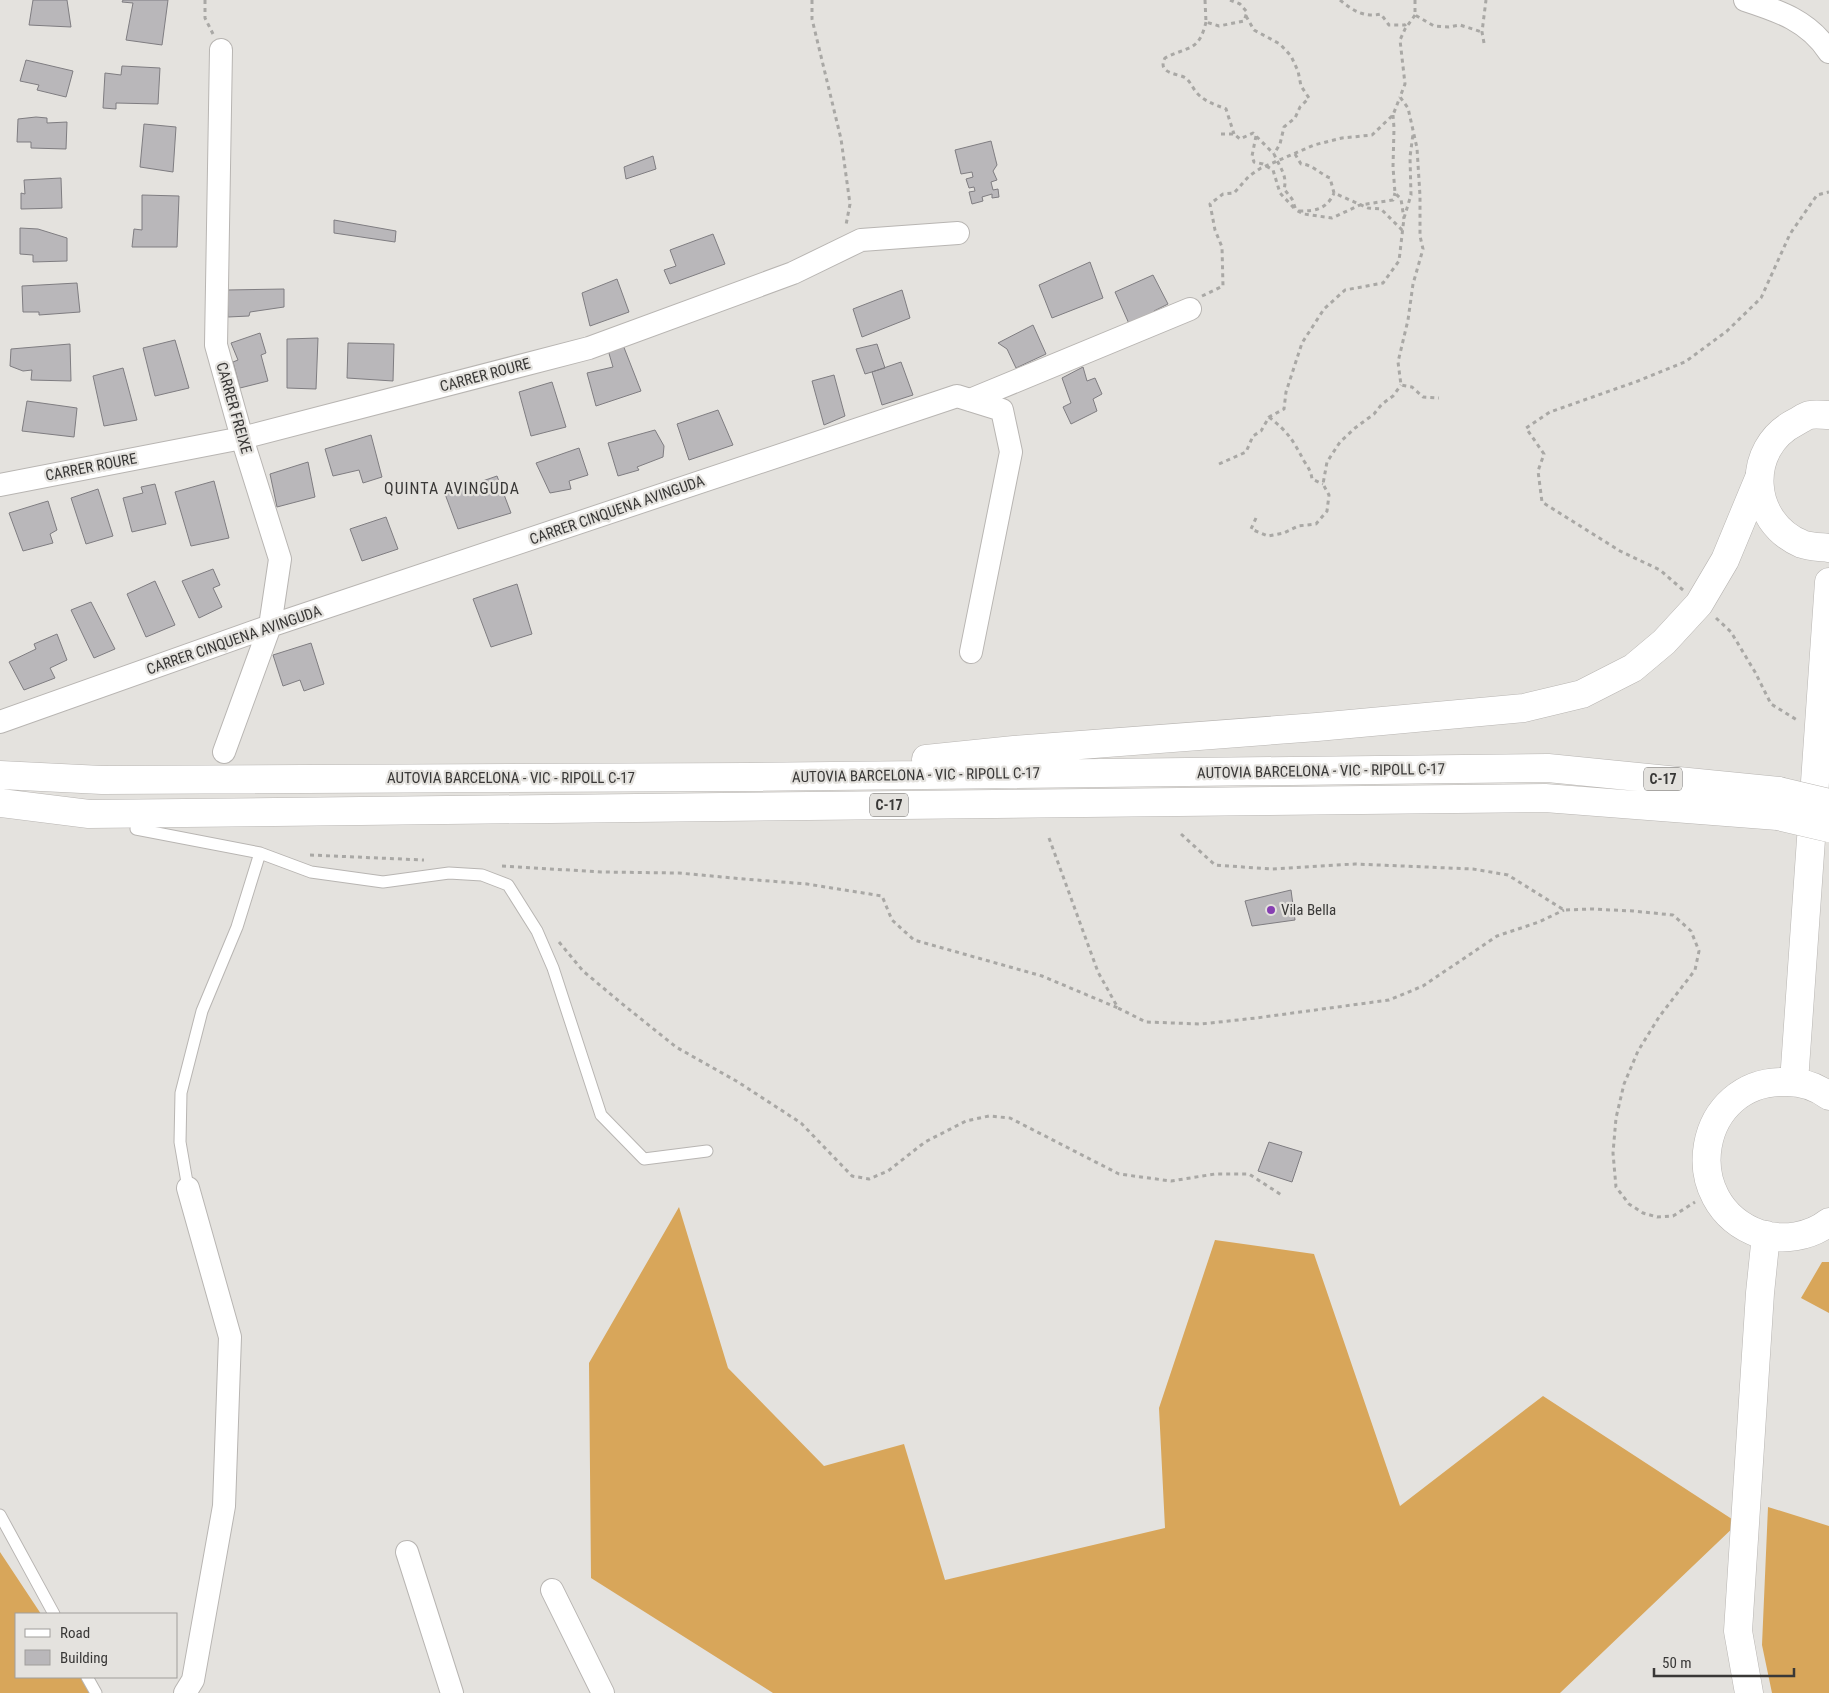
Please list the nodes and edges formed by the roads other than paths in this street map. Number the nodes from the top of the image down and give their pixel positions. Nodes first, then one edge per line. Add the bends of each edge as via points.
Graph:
1 (1745, 0) edge
2 (221, 50) road end
3 (1829, 52) edge
4 (958, 233) dead end
5 (1190, 309) road end
6 (970, 400) junction
7 (1829, 415) edge
8 (242, 438) junction
9 (1758, 478) junction
10 (0, 485) edge
11 (1829, 548) edge
12 (1829, 582) edge
13 (270, 626) junction
14 (972, 652) dead end
15 (0, 722) edge
16 (224, 752) dead end
17 (0, 775) edge
18 (748, 777) junction
19 (0, 803) edge
20 (1829, 803) edge
21 (1778, 804) junction
22 (1829, 828) edge
23 (136, 829) dead end
24 (260, 853) junction
25 (1794, 1082) junction
26 (1829, 1096) edge
27 (707, 1151) dead end
28 (188, 1188) joint
29 (1829, 1222) edge
30 (1766, 1235) junction
31 (0, 1515) edge
32 (407, 1552) dead end
33 (552, 1590) dead end
34 (53, 1613) edge
35 (88, 1678) edge
36 (96, 1693) edge
37 (185, 1693) edge
38 (452, 1693) edge
39 (603, 1693) edge
40 (1749, 1693) edge

1 - 3 street via 1785,13 1805,25
2 - 8 street, CARRER FREIXE via 216,345
4 - 8 street, CARRER ROURE via 861,240 793,273 588,348
5 - 6 street
6 - 13 street, CARRER CINQUENA AVINGUDA via 958,396
6 - 14 street, CARRER CINQUENA AVINGUDA via 1002,410 1011,452
7 - 9 main road via 1808,416 1783,428 1766,451
8 - 10 street, CARRER ROURE
8 - 13 street, CARRER FREIXE via 280,559
9 - 11 main road via 1763,506 1779,530 1803,545
9 - 18 main road via 1725,560 1699,604 1664,642 1633,668 1582,694 1524,708 1317,728 1014,750
12 - 25 main road
13 - 15 street, CARRER CINQUENA AVINGUDA
13 - 16 street, CARRER FREIXE
17 - 18 main road, AUTOVIA BARCELONA - VIC - RIPOLL C-17 / C-17 via 102,780
18 - 21 main road, AUTOVIA BARCELONA - VIC - RIPOLL C-17 / C-17 via 1548,768
19 - 21 main road, AUTOVIA BARCELONA - VIC - RIPOLL C-17 / C-17 via 89,814 1544,798
20 - 21 main road, AUTOVIA BARCELONA - VIC - RIPOLL C-17 / C-17, bridge
21 - 22 main road, AUTOVIA BARCELONA - VIC - RIPOLL C-17 / C-17, bridge
23 - 24 lane
24 - 27 lane via 311,872 383,882 449,873 482,874 508,885 537,931 553,968 600,1115 644,1158
24 - 28 lane via 237,927 202,1011 181,1093 180,1142
25 - 26 main road via 1809,1085
25 - 30 main road via 1761,1084 1732,1100 1721,1113 1707,1143 1706,1168 1712,1192 1734,1220 1749,1230
28 - 37 street via 230,1337 224,1506 193,1680
29 - 30 main road via 1811,1233 1781,1238
30 - 40 main road via 1738,1631
31 - 34 lane
32 - 38 street
33 - 39 street
35 - 36 lane

